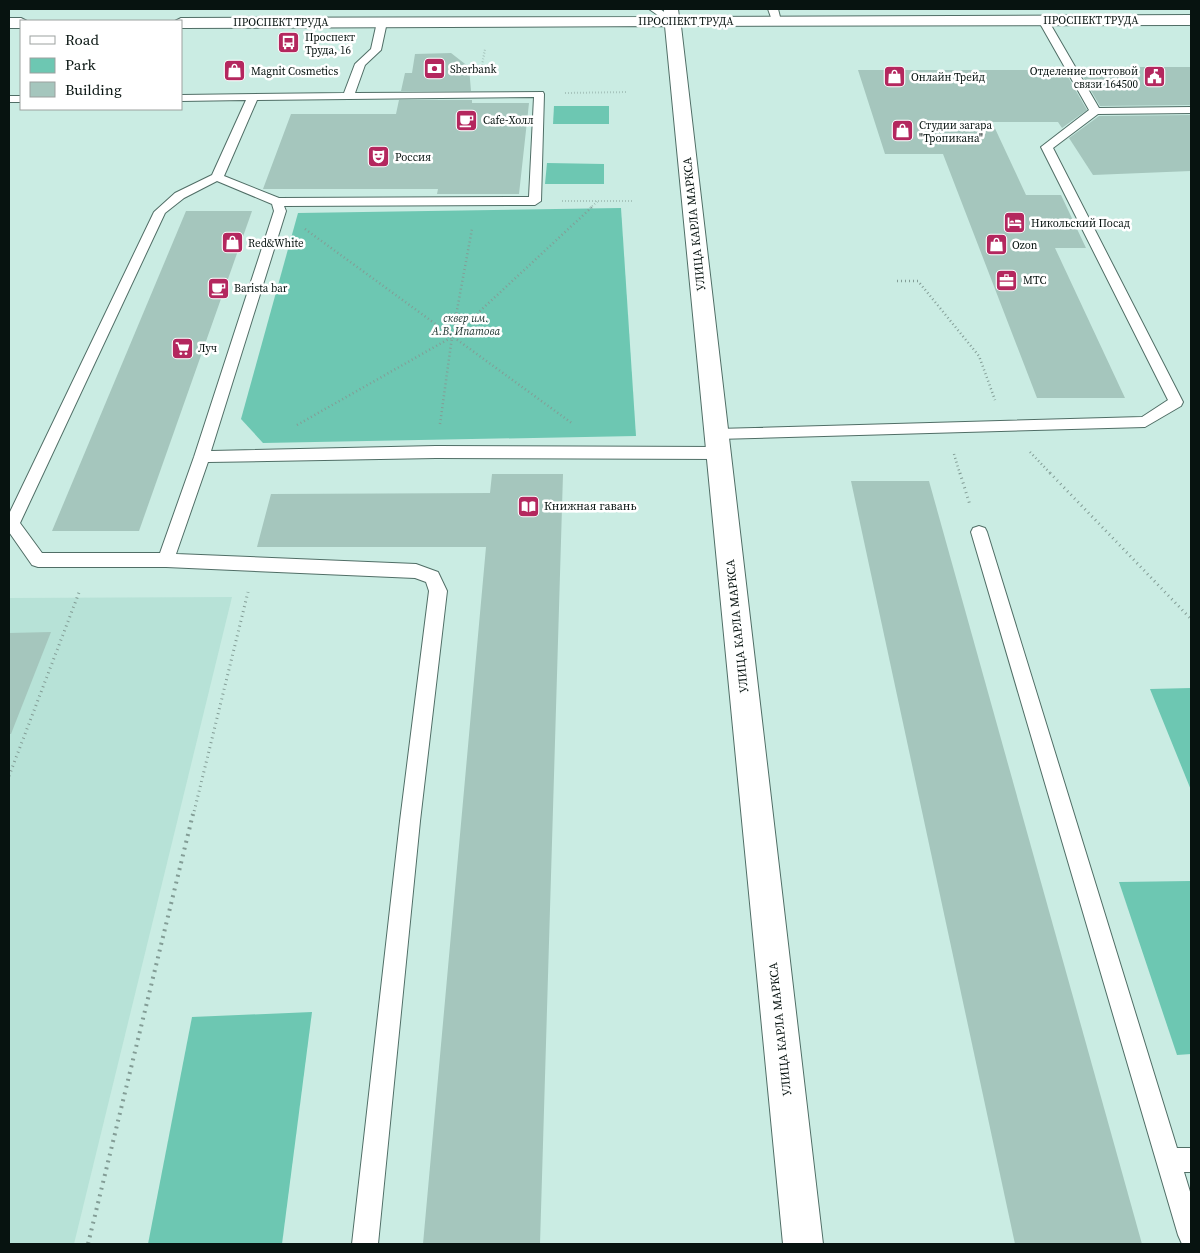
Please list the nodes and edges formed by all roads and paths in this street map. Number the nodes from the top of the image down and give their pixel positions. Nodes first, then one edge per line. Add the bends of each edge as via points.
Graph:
1 (666, 13) edge
2 (774, 15) edge
3 (1043, 20) junction
4 (1191, 20) edge
5 (382, 22) junction
6 (182, 23) edge
7 (628, 92) dead end
8 (539, 94) junction
9 (349, 95) junction
10 (253, 97) junction
11 (182, 98) edge
12 (1191, 110) edge
13 (1095, 111) junction
14 (217, 177) junction
15 (535, 201) junction
16 (598, 201) junction
17 (634, 201) dead end
18 (279, 206) junction
19 (472, 229) dead end
20 (452, 337) junction
21 (293, 428) dead end
22 (945, 428) junction
23 (718, 443) junction
24 (436, 452) junction
25 (614, 454) junction
26 (202, 458) junction
27 (10, 524) edge
28 (979, 532) joint
29 (166, 560) junction
30 (90, 561) junction
31 (255, 565) junction
32 (9, 776) edge
33 (1181, 1160) edge
34 (1191, 1235) edge
35 (88, 1244) edge
36 (365, 1244) edge
37 (803, 1244) edge

1 - 2 street, ПРОСПЕКТ ТРУДА
1 - 5 street, ПРОСПЕКТ ТРУДА
1 - 23 street, УЛИЦА КАРЛА МАРКСА
2 - 3 street, ПРОСПЕКТ ТРУДА
3 - 4 street, ПРОСПЕКТ ТРУДА
3 - 13 lane
5 - 6 street, ПРОСПЕКТ ТРУДА
5 - 9 lane via 376,50 360,64
7 - 8 path
8 - 9 lane
8 - 15 lane
9 - 10 lane
10 - 11 lane
10 - 14 lane
12 - 13 lane
13 - 22 lane via 1047,147 1176,402 1145,422
14 - 18 lane
14 - 27 lane via 177,196 160,212
15 - 16 path
15 - 18 lane
16 - 17 path
16 - 20 path
18 - 20 path
18 - 26 lane
19 - 20 path
20 - 21 path
20 - 24 path
20 - 25 path
22 - 23 lane
22 - 28 path
23 - 25 lane
23 - 37 street, УЛИЦА КАРЛА МАРКСА
24 - 25 lane
24 - 26 lane
26 - 29 lane
27 - 30 lane via 38,560
28 - 33 lane
29 - 30 lane
29 - 31 lane
30 - 32 path
31 - 35 path
31 - 36 lane via 416,571 432,577 438,591
33 - 34 lane

